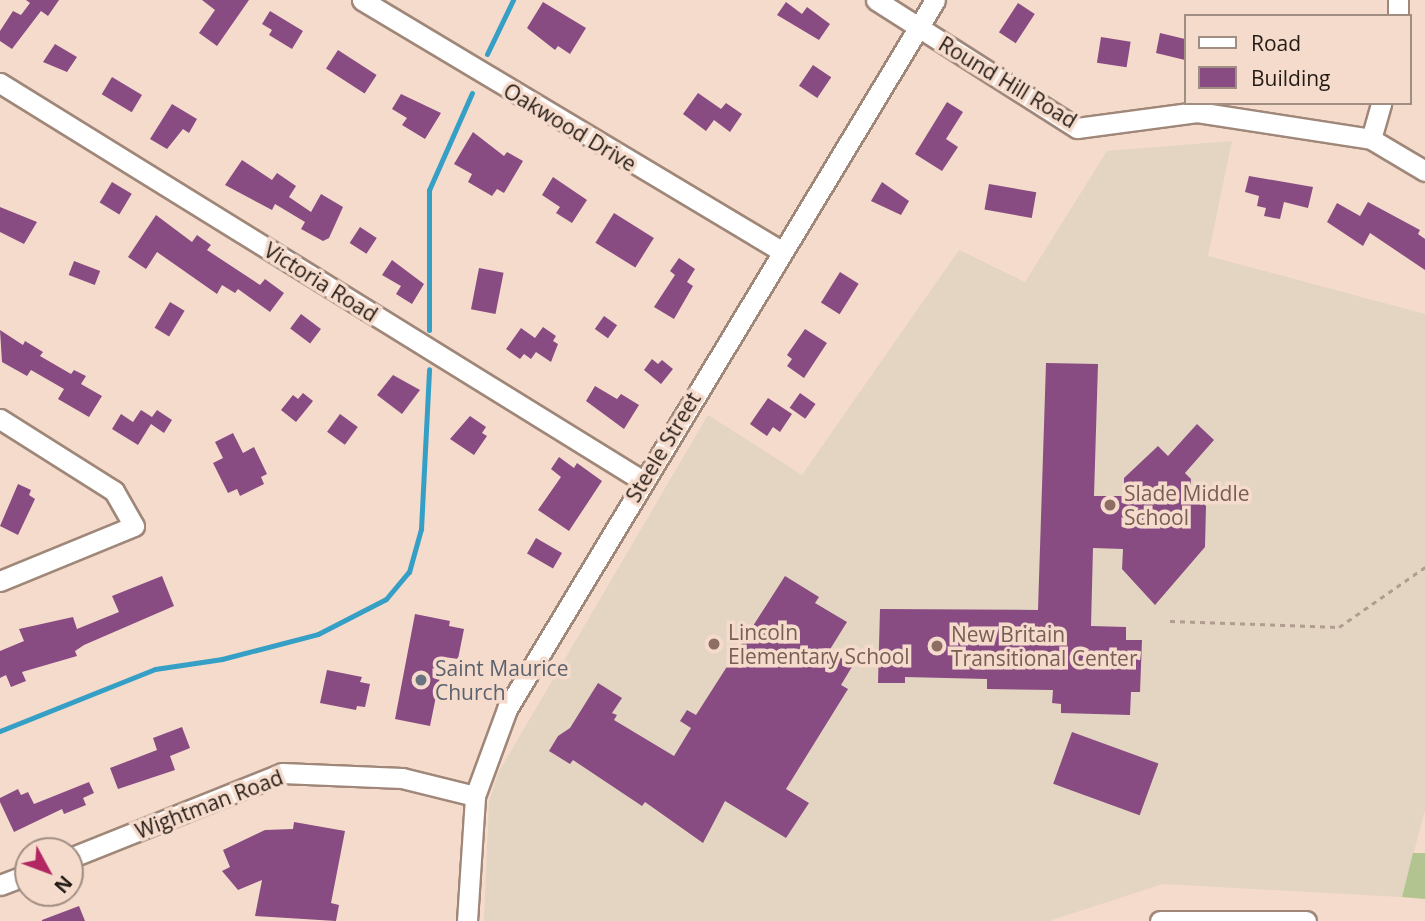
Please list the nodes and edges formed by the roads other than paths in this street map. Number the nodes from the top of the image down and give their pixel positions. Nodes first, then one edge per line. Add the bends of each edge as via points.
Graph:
1 (362, 0) edge
2 (876, 0) edge
3 (935, 0) edge
4 (918, 27) junction
5 (0, 83) edge
6 (1380, 105) edge
7 (1371, 139) junction
8 (1425, 171) edge
9 (781, 251) junction
10 (0, 419) edge
11 (643, 481) junction
12 (0, 581) edge
13 (475, 796) junction
14 (84, 852) edge
15 (467, 921) edge
16 (1160, 921) edge
17 (1306, 921) edge

1 - 9 street, Oakwood Drive
2 - 4 street, Round Hill Road
3 - 4 street, Steele Street
4 - 7 street, Round Hill Road via 1077,128 1198,112
4 - 9 street, Steele Street
5 - 11 street, Victoria Road
6 - 7 street
7 - 8 street, Round Hill Road
9 - 11 street, Steele Street
10 - 12 street via 114,491 134,526
11 - 13 street, Steele Street via 507,709
13 - 14 street, Wightman Road via 402,778 282,773
13 - 15 street, Steele Street
16 - 17 street

